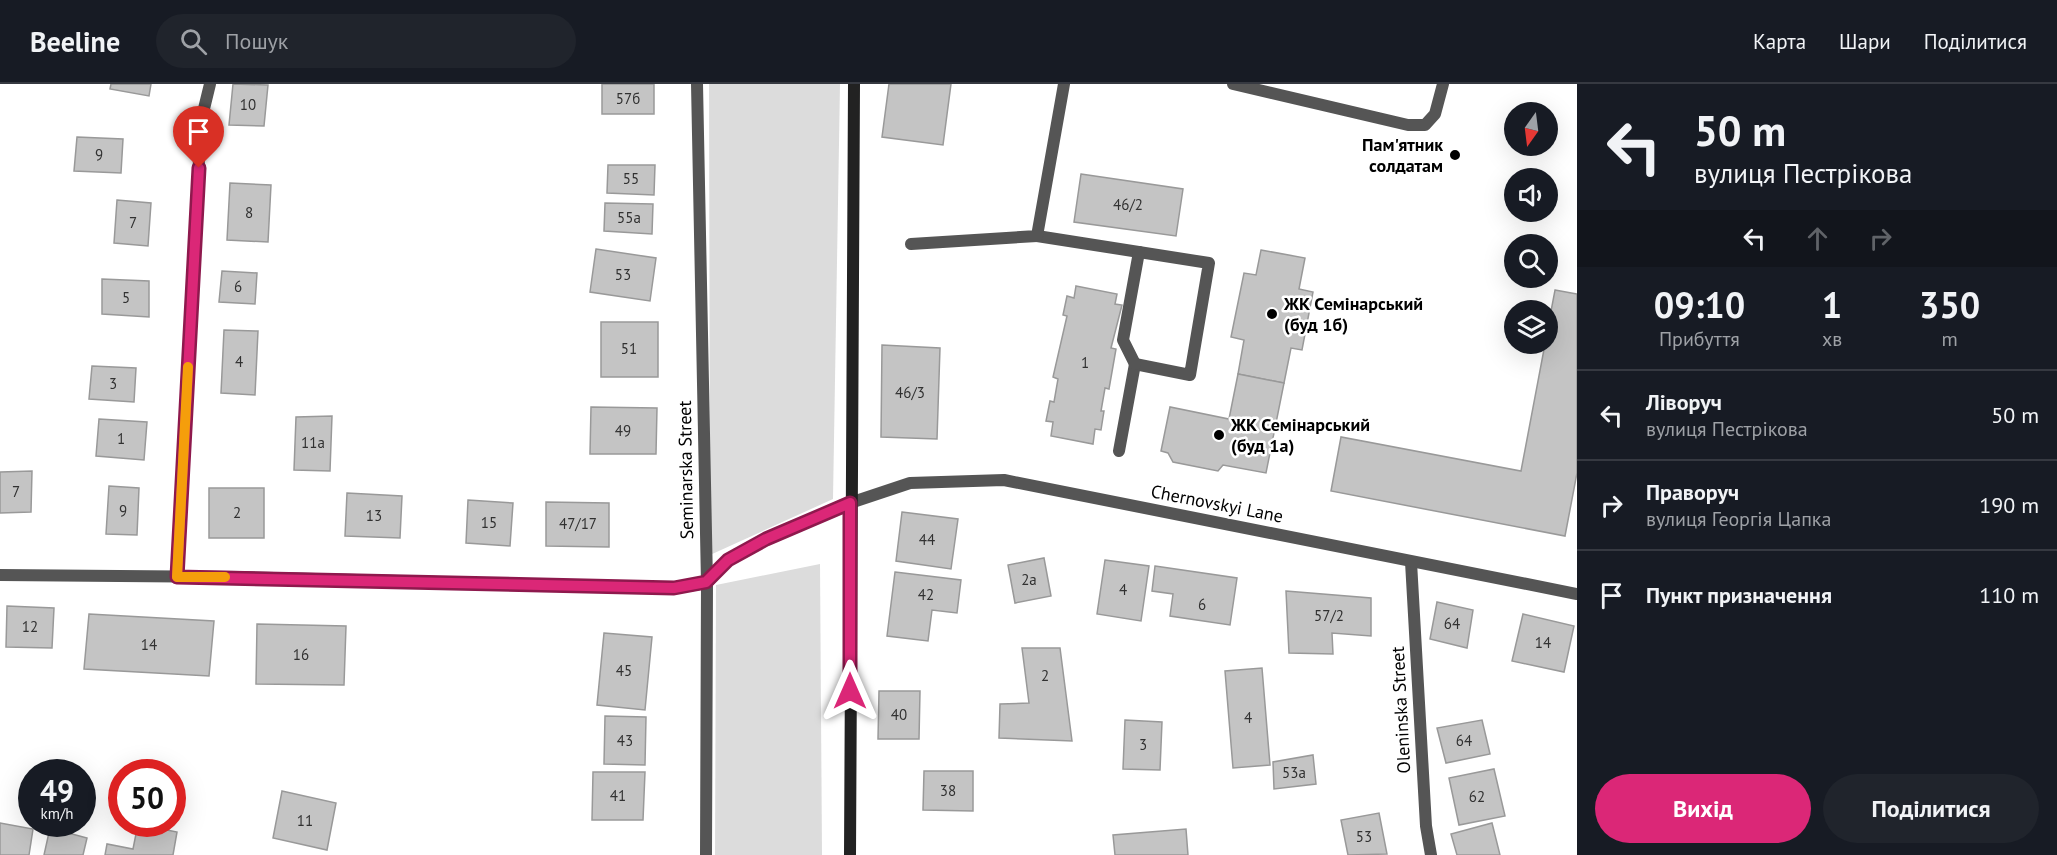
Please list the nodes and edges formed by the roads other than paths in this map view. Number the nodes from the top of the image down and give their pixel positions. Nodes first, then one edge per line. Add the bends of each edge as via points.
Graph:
1 (210, 84) edge
2 (697, 84) edge
3 (854, 84) edge
4 (1064, 84) edge
5 (1233, 84) edge
6 (1443, 84) edge
7 (1251, 86) edge
8 (1037, 236) junction
9 (911, 244) dead end
10 (1139, 252) junction
11 (1135, 364) junction
12 (1119, 451) dead end
13 (850, 503) junction
14 (1411, 562) junction
15 (0, 575) edge
16 (177, 577) junction
17 (706, 582) junction
18 (1577, 594) edge
19 (706, 855) edge
20 (850, 855) edge
21 (1431, 855) edge

1 - 16 street via 201,121
2 - 17 street, Seminarska Street
3 - 13 main road
4 - 8 street
5 - 7 street
6 - 7 street via 1435,114 1425,125
8 - 9 street
8 - 10 street
10 - 11 street via 1123,340
10 - 11 street via 1209,263 1190,375
11 - 12 street
13 - 14 street, Chernovskyi Lane via 910,483 1004,480
13 - 17 street, Chernovskyi Lane via 766,539 728,560
13 - 20 main road
14 - 18 street, Chernovskyi Lane
14 - 21 street, Oleninska Street via 1426,826
15 - 16 street
16 - 17 street via 674,588
17 - 19 street, Seminarska Street

